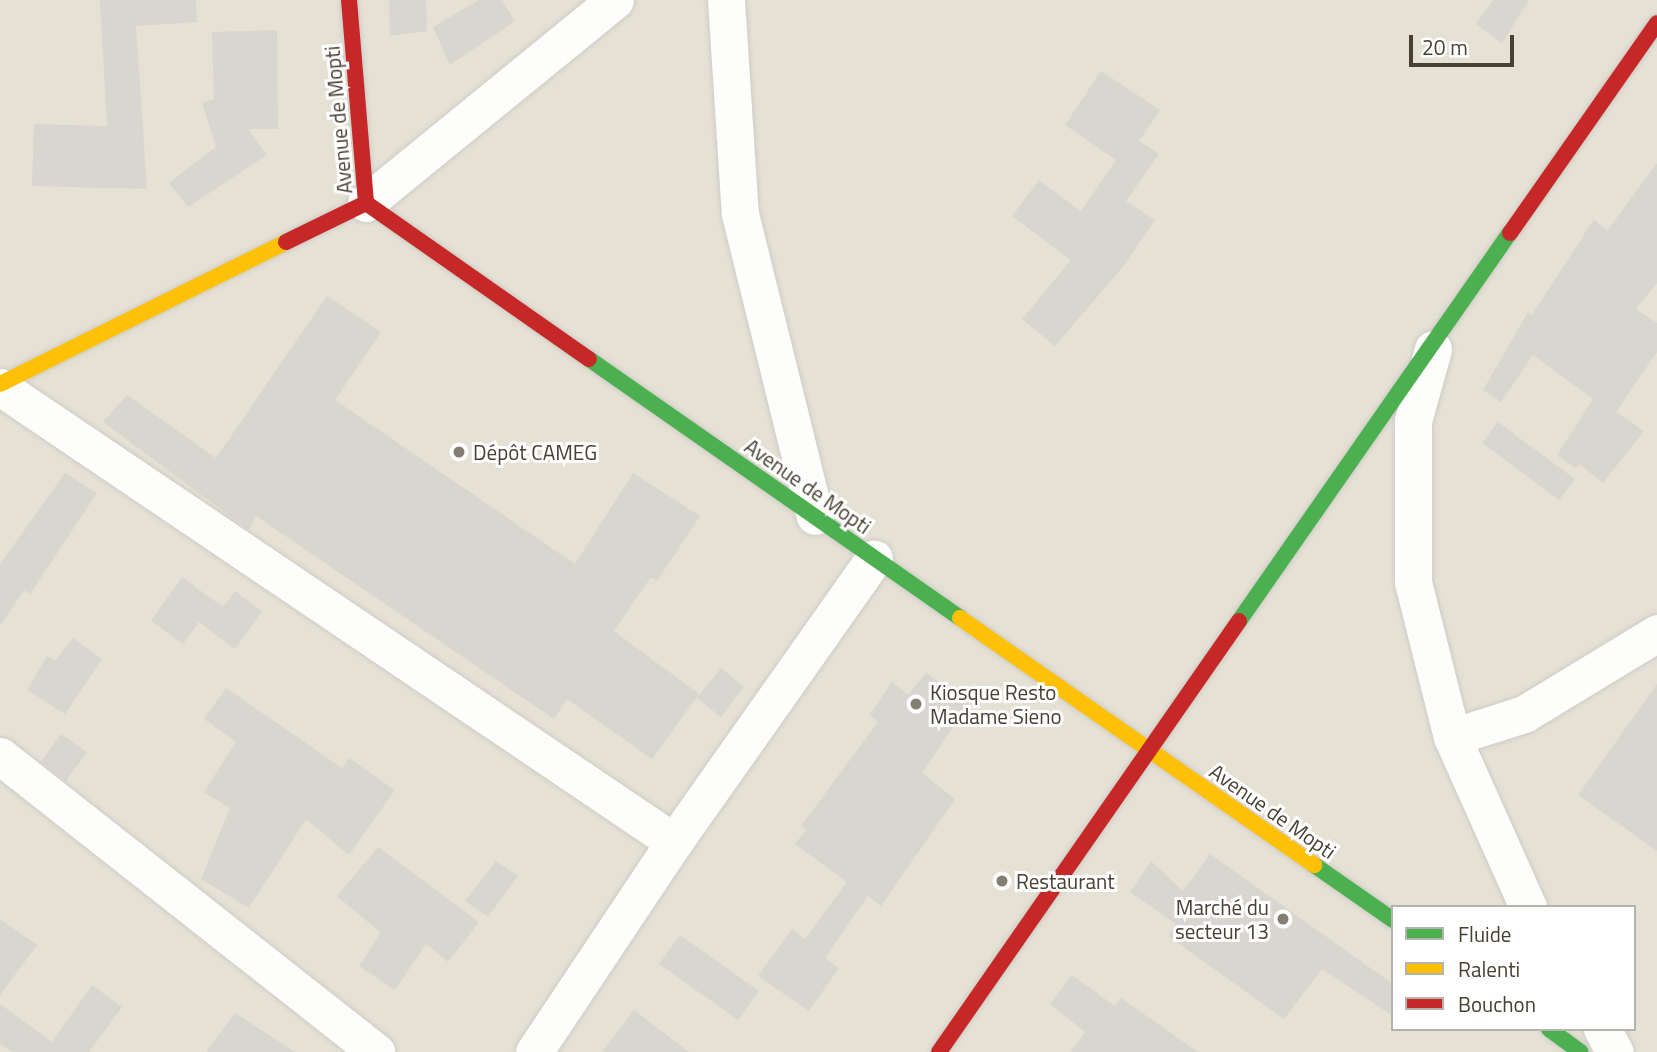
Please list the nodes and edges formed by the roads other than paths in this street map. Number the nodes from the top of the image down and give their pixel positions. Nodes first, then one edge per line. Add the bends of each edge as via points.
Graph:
1 (349, 0) edge
2 (615, 0) edge
3 (726, 0) edge
4 (1657, 23) edge
5 (366, 203) junction
6 (1435, 341) junction
7 (0, 385) edge
8 (815, 516) junction
9 (874, 558) junction
10 (1657, 633) edge
11 (1452, 737) junction
12 (1149, 750) junction
13 (0, 756) edge
14 (674, 842) junction
15 (1527, 905) edge
16 (1391, 919) edge
17 (1552, 1031) edge
18 (1603, 1031) edge
19 (947, 1049) edge
20 (376, 1052) edge
21 (534, 1052) edge
22 (1581, 1052) edge
23 (1615, 1052) edge

1 - 5 street, Avenue de Mopti
2 - 5 street
3 - 8 street via 740,214
4 - 6 street
5 - 7 street
5 - 8 street, Avenue de Mopti
6 - 11 street via 1413,421 1413,582
6 - 12 street
7 - 14 street
8 - 9 street, Avenue de Mopti
9 - 12 street, Avenue de Mopti
9 - 14 street
10 - 11 street via 1524,713
11 - 15 street
12 - 16 street, Avenue de Mopti
12 - 19 street
13 - 20 street
14 - 21 street
17 - 22 street
18 - 23 street

